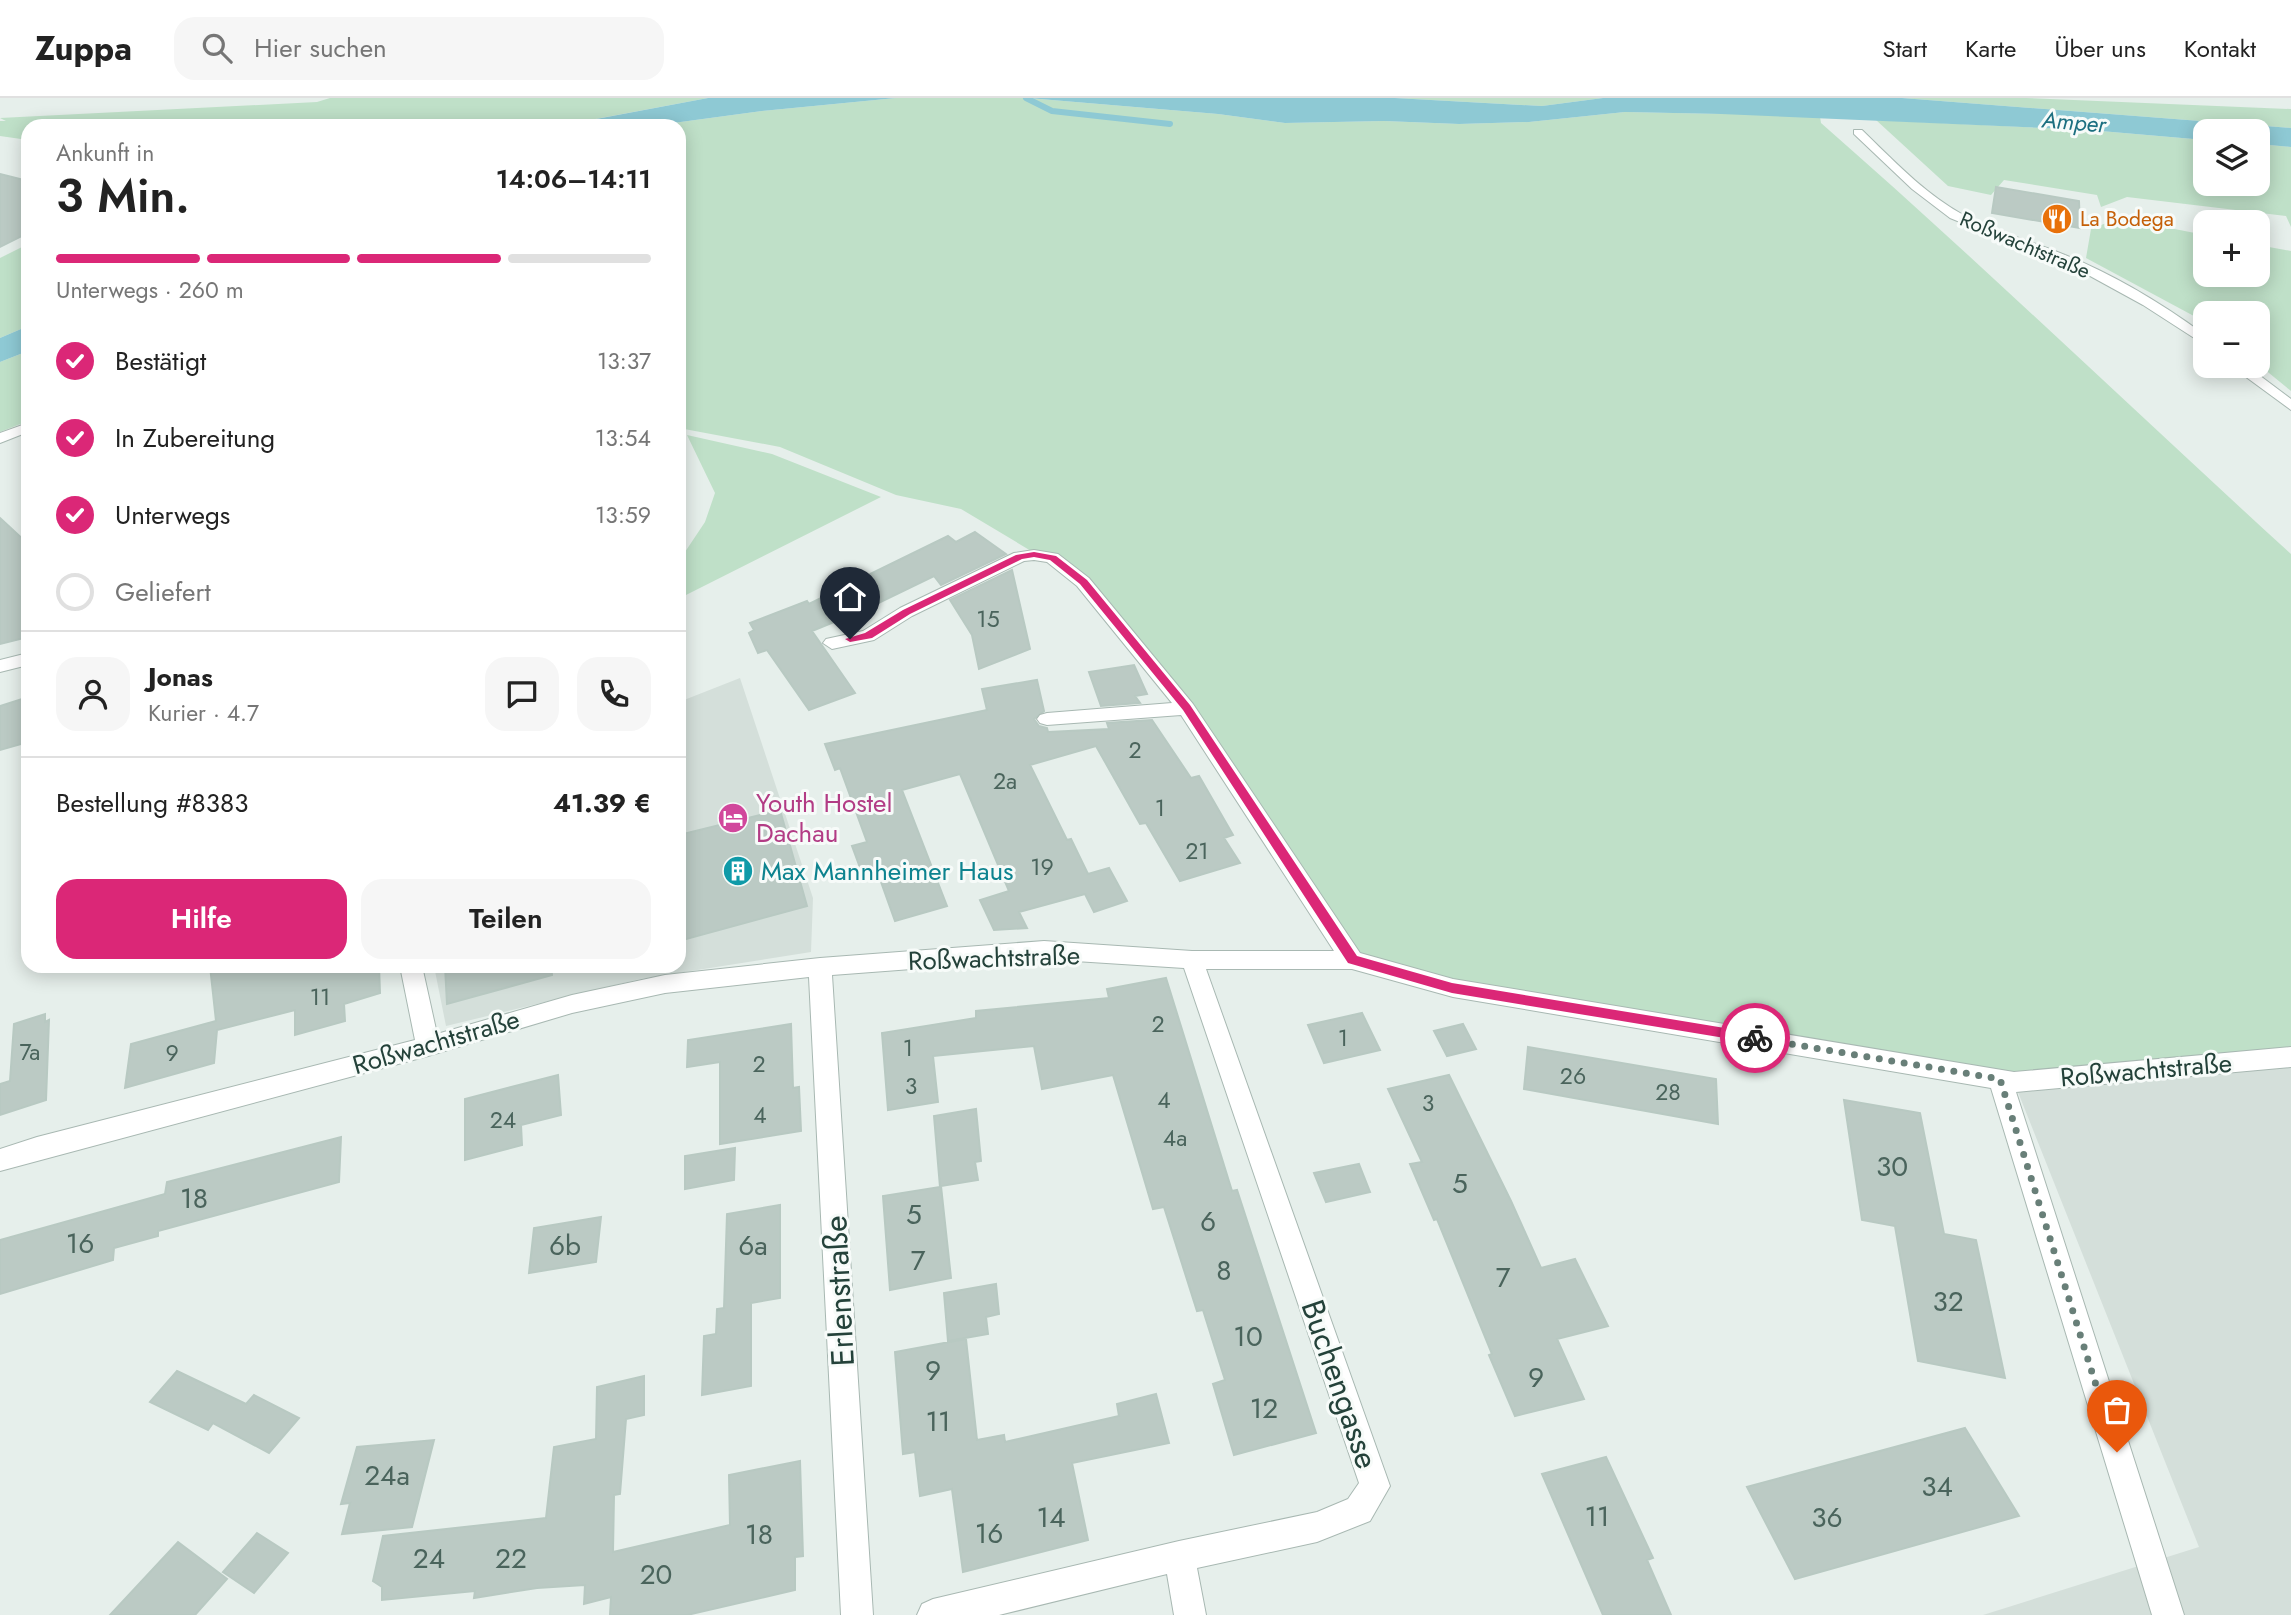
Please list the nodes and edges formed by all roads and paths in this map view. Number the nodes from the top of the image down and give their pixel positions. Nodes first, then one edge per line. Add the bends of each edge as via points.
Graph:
1 (1858, 132) dead end
2 (2193, 333) edge
3 (2254, 378) edge
4 (2291, 406) edge
5 (21, 430) edge
6 (0, 438) edge
7 (832, 643) dead end
8 (21, 661) edge
9 (0, 666) edge
10 (1186, 708) junction
11 (1047, 719) dead end
12 (1192, 960) junction
13 (1352, 960) junction
14 (820, 967) junction
15 (412, 973) edge
16 (428, 1046) junction
17 (2291, 1057) edge
18 (2000, 1079) junction
19 (0, 1160) edge
20 (1179, 1556) junction
21 (857, 1615) edge
22 (933, 1615) edge
23 (1191, 1615) edge
24 (2168, 1615) edge

1 - 2 street, Roßwachtstraße via 1956,216 2076,264 2151,304
3 - 4 street
5 - 6 street
7 - 10 street via 868,636 906,612 1020,557 1052,558 1083,582
8 - 9 street
10 - 11 street
10 - 13 street
12 - 13 street, Roßwachtstraße
12 - 14 street, Roßwachtstraße via 1044,950
12 - 20 street, Buchengasse via 1375,1486 1360,1510 1317,1527
13 - 18 street, Roßwachtstraße via 1452,988
14 - 16 street, Roßwachtstraße via 665,984 572,1004
14 - 21 street, Erlenstraße
15 - 16 street
16 - 19 street, Roßwachtstraße
17 - 18 street, Roßwachtstraße via 2014,1082
18 - 24 street
20 - 22 street, Buchengasse
20 - 23 street

